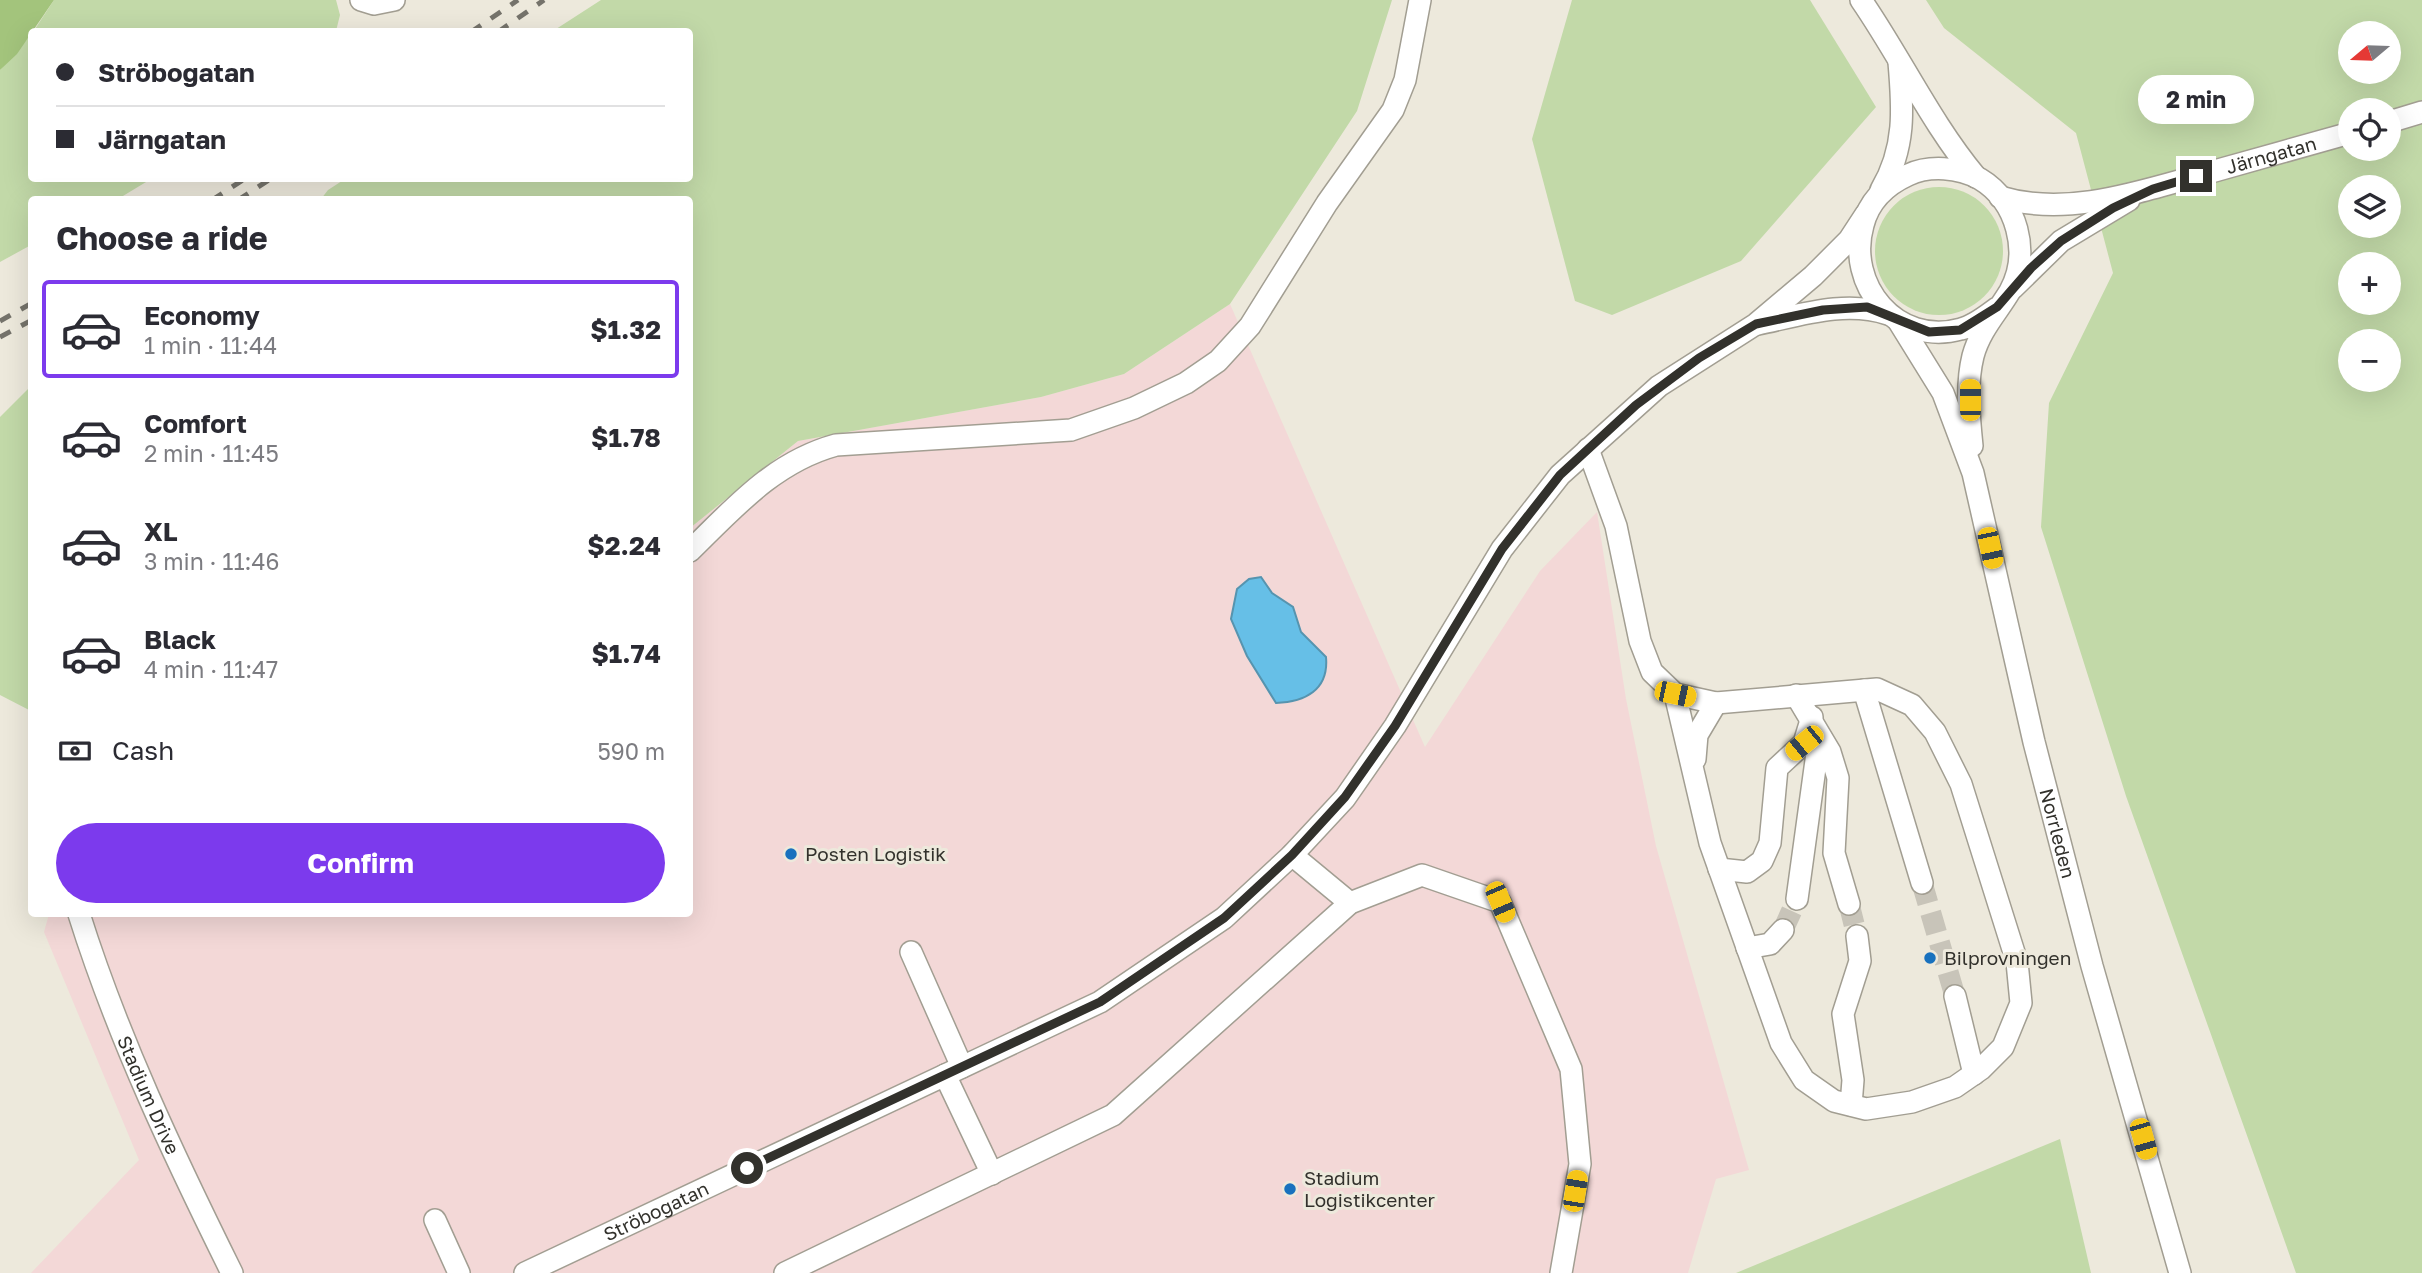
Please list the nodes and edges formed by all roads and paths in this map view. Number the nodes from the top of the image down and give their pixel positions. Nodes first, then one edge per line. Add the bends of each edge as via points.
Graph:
1 (361, 0) edge
2 (394, 0) edge
3 (1420, 0) edge
4 (1861, 0) edge
5 (1899, 60) junction
6 (2422, 112) edge
7 (2401, 118) edge
8 (2338, 136) edge
9 (1976, 177) junction
10 (2153, 189) junction
11 (1879, 194) junction
12 (2000, 197) junction
13 (1866, 214) junction
14 (2003, 300) junction
15 (1894, 318) junction
16 (1756, 324) junction
17 (1588, 449) junction
18 (1973, 473) junction
19 (693, 548) edge
20 (1864, 690) junction
21 (1675, 694) junction
22 (1796, 695) junction
23 (1716, 703) junction
24 (1811, 717) junction
25 (1694, 768) junction
26 (1292, 855) junction
27 (1719, 869) junction
28 (1922, 883) tunnel mouth
29 (1797, 899) tunnel mouth
30 (1350, 903) junction
31 (1849, 904) tunnel mouth
32 (80, 917) edge
33 (1783, 930) tunnel mouth
34 (1857, 936) tunnel mouth
35 (1747, 948) junction
36 (911, 952) dead end
37 (1955, 996) tunnel mouth
38 (953, 1071) junction
39 (1974, 1074) junction
40 (1851, 1105) junction
41 (992, 1174) junction
42 (2157, 1189) junction
43 (435, 1220) dead end
44 (232, 1273) edge
45 (459, 1273) edge
46 (525, 1273) edge
47 (785, 1273) edge
48 (1561, 1273) edge
49 (2180, 1273) edge
50 (2193, 1273) edge

1 - 2 street via 374,4
3 - 19 street via 1405,80 1394,110 1327,203 1250,326 1218,361 1186,383 1134,408 1071,430 836,445 808,452 760,483
4 - 5 street
5 - 9 street via 1940,131
5 - 11 street via 1900,150
6 - 7 street
8 - 10 street, Järngatan
9 - 11 street via 1953,170 1924,170
9 - 12 street
10 - 12 street, Järngatan via 2050,205
10 - 14 street, Järngatan via 2061,241
11 - 13 street
12 - 14 street via 2015,220 2019,238 2018,272
13 - 15 street via 1858,240 1861,275 1868,290
13 - 16 street, Ströbogatan via 1834,255
14 - 15 street via 1960,330 1929,332
14 - 18 street via 1982,332 1970,372
15 - 16 street, Ströbogatan via 1867,307 1851,307
15 - 18 street via 1943,393
16 - 17 street, Ströbogatan via 1659,386
17 - 21 street via 1616,526 1640,641 1652,672
17 - 26 street, Ströbogatan via 1560,475 1502,549 1395,726 1345,797
18 - 42 street, Norrleden via 2034,742 2092,966
20 - 22 street
20 - 28 street
20 - 39 street via 1877,689 1912,705 1935,732 1961,784 2017,962 2021,1003 2003,1046
21 - 23 street
21 - 25 street
22 - 23 street
22 - 24 street
23 - 25 street via 1697,735
24 - 27 street via 1804,743 1777,768 1770,844 1762,861 1747,872
24 - 29 street via 1818,746
24 - 31 street via 1838,778 1834,853
25 - 27 street
26 - 30 street
26 - 38 street, Ströbogatan via 1224,918 1100,1002
27 - 35 street
30 - 41 street via 1114,1115
30 - 48 street via 1422,875 1500,902 1571,1069 1580,1164
32 - 44 street, Stadium Drive via 106,1000 164,1136
33 - 35 street via 1770,944
34 - 40 street via 1860,961 1843,1014 1853,1080
35 - 40 street via 1781,1043 1804,1080 1834,1101
36 - 38 street
37 - 39 street
38 - 41 street
38 - 46 street, Ströbogatan
39 - 40 street via 1955,1087 1912,1102 1866,1109
41 - 47 street
42 - 49 street
42 - 50 street
43 - 45 street

